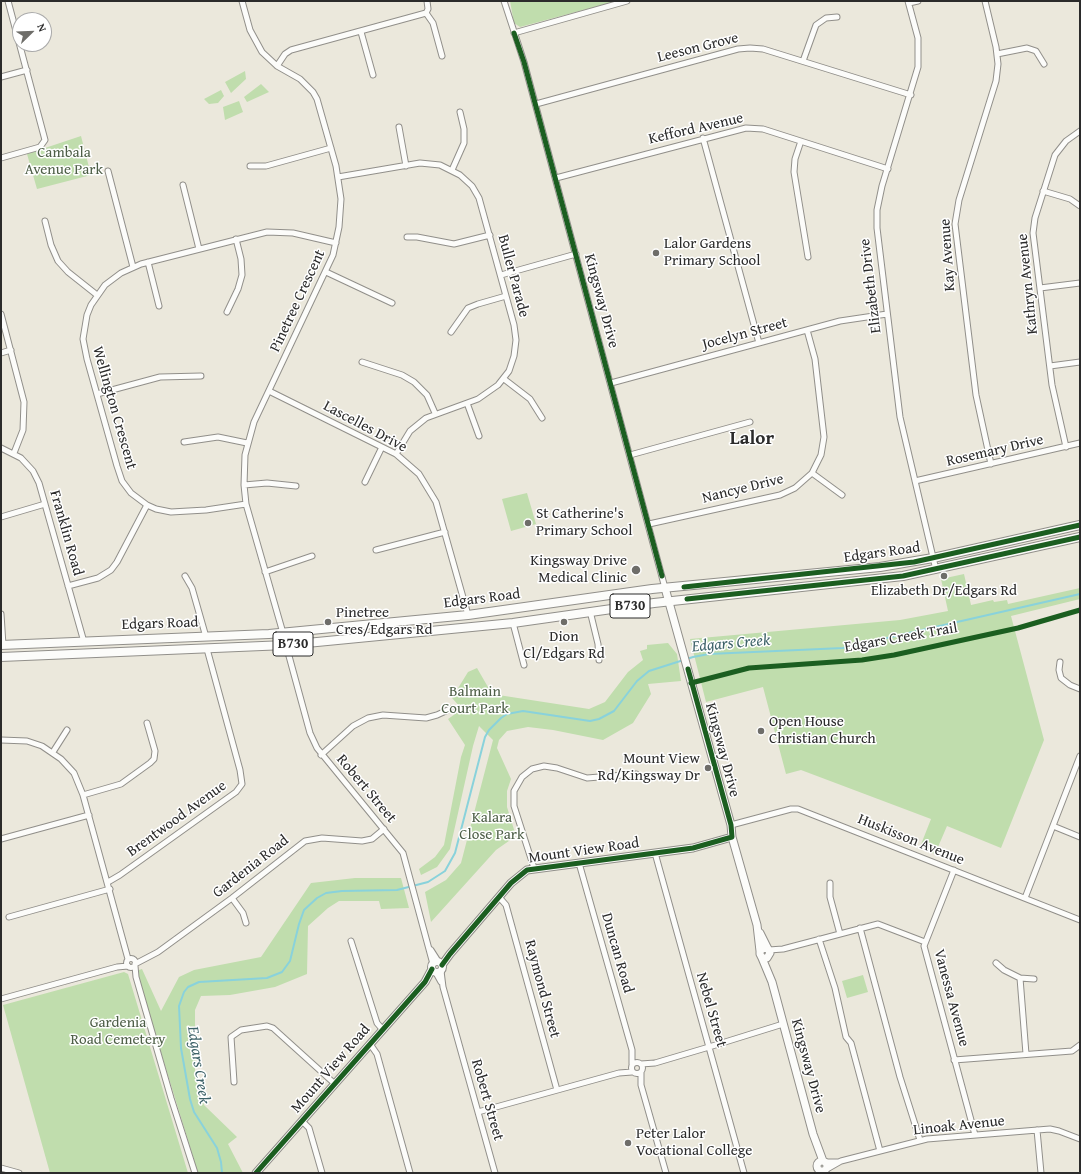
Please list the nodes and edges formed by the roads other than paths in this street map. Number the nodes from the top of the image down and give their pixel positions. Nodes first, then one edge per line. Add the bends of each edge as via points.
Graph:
1 (8, 1) edge
2 (242, 1) edge
3 (427, 1) edge
4 (504, 1) edge
5 (627, 1) edge
6 (918, 1) edge
7 (985, 1) edge
8 (908, 2) edge
9 (426, 13) junction
10 (837, 17) dead end
11 (361, 32) junction
12 (514, 33) junction
13 (997, 54) junction
14 (442, 56) dead end
15 (803, 62) junction
16 (1044, 64) dead end
17 (277, 66) junction
18 (27, 70) junction
19 (373, 76) dead end
20 (1, 78) edge
21 (910, 95) junction
22 (536, 104) junction
23 (460, 112) dead end
24 (399, 127) dead end
25 (1080, 131) edge
26 (703, 138) junction
27 (801, 141) junction
28 (331, 148) junction
29 (1, 158) edge
30 (250, 166) dead end
31 (406, 166) junction
32 (888, 169) junction
33 (452, 170) junction
34 (108, 171) dead end
35 (338, 177) junction
36 (556, 178) junction
37 (183, 185) dead end
38 (1043, 191) junction
39 (1080, 206) edge
40 (45, 222) dead end
41 (490, 235) junction
42 (407, 237) dead end
43 (236, 239) junction
44 (336, 243) junction
45 (199, 249) junction
46 (576, 254) junction
47 (808, 257) dead end
48 (148, 262) junction
49 (133, 267) junction
50 (326, 272) junction
51 (501, 275) junction
52 (1080, 283) edge
53 (1040, 288) junction
54 (98, 295) junction
55 (506, 296) junction
56 (392, 302) dead end
57 (159, 306) dead end
58 (227, 312) dead end
59 (1, 314) edge
60 (887, 314) junction
61 (807, 330) junction
62 (450, 332) dead end
63 (759, 343) junction
64 (11, 350) junction
65 (1, 353) edge
66 (362, 362) dead end
67 (1080, 362) edge
68 (1050, 366) junction
69 (201, 376) dead end
70 (504, 379) junction
71 (611, 383) junction
72 (269, 391) junction
73 (97, 394) junction
74 (467, 403) junction
75 (435, 414) junction
76 (542, 418) dead end
77 (750, 422) dead end
78 (479, 436) dead end
79 (184, 442) dead end
80 (247, 443) junction
81 (1080, 443) edge
82 (1066, 446) junction
83 (382, 447) junction
84 (1, 448) edge
85 (14, 453) junction
86 (396, 454) junction
87 (630, 455) junction
88 (991, 464) junction
89 (812, 473) junction
90 (914, 481) junction
91 (365, 482) dead end
92 (244, 485) junction
93 (296, 486) dead end
94 (842, 495) dead end
95 (45, 504) junction
96 (246, 504) junction
97 (147, 505) junction
98 (1, 517) edge
99 (649, 524) junction
100 (1080, 525) edge
101 (445, 532) junction
102 (1080, 537) edge
103 (376, 550) dead end
104 (312, 556) dead end
105 (933, 558) junction
106 (936, 570) junction
107 (265, 572) junction
108 (185, 576) dead end
109 (68, 586) junction
110 (665, 588) junction
111 (670, 601) junction
112 (552, 604) junction
113 (590, 611) junction
114 (1, 614) edge
115 (468, 615) junction
116 (554, 617) junction
117 (514, 623) junction
118 (378, 624) junction
119 (282, 633) junction
120 (380, 636) junction
121 (206, 637) junction
122 (146, 639) junction
123 (84, 642) junction
124 (2, 645) edge
125 (286, 645) junction
126 (207, 649) junction
127 (146, 651) junction
128 (1, 657) edge
129 (599, 660) dead end
130 (1060, 662) dead end
131 (524, 665) dead end
132 (1080, 689) edge
133 (450, 709) dead end
134 (147, 723) dead end
135 (67, 730) dead end
136 (1, 740) edge
137 (53, 752) junction
138 (321, 755) junction
139 (1080, 756) edge
140 (636, 774) dead end
141 (83, 795) junction
142 (89, 815) junction
143 (731, 825) junction
144 (1053, 826) junction
145 (384, 829) junction
146 (1080, 837) edge
147 (732, 838) junction
148 (1, 839) edge
149 (655, 853) junction
150 (580, 863) junction
151 (534, 868) junction
152 (954, 870) junction
153 (108, 882) junction
154 (830, 883) dead end
155 (110, 889) junction
156 (500, 897) junction
157 (232, 898) junction
158 (1025, 898) junction
159 (9, 918) dead end
160 (1080, 920) edge
161 (246, 923) dead end
162 (860, 928) junction
163 (840, 934) junction
164 (819, 939) junction
165 (351, 941) dead end
166 (925, 942) junction
167 (766, 953) junction
168 (131, 963) junction
169 (996, 963) dead end
170 (437, 967) junction
171 (1020, 978) junction
172 (1034, 979) dead end
173 (1, 999) edge
174 (783, 1024) junction
175 (382, 1030) junction
176 (370, 1044) junction
177 (1080, 1045) edge
178 (709, 1047) junction
179 (1026, 1054) junction
180 (954, 1060) junction
181 (655, 1063) junction
182 (636, 1064) junction
183 (641, 1071) junction
184 (633, 1072) junction
185 (619, 1073) junction
186 (234, 1082) dead end
187 (335, 1084) junction
188 (641, 1085) junction
189 (557, 1090) junction
190 (478, 1112) junction
191 (302, 1121) junction
192 (1037, 1130) junction
193 (975, 1135) junction
194 (1080, 1139) edge
195 (920, 1140) junction
196 (880, 1151) junction
197 (1, 1168) edge
198 (823, 1168) edge
199 (19, 1173) edge
200 (195, 1173) edge
201 (256, 1173) edge
202 (322, 1173) edge
203 (410, 1173) edge
204 (495, 1173) edge
205 (666, 1173) edge
206 (744, 1173) edge
207 (1041, 1173) edge

1 - 18 street
2 - 17 street, Pinetree Crescent via 253,39
3 - 9 street
4 - 12 street, Kingsway Drive
5 - 12 street
6 - 8 street
7 - 13 street, Kay Avenue
8 - 21 street, Elizabeth Drive via 918,38 919,52 918,67
9 - 11 street
9 - 14 street via 433,23
10 - 15 street via 826,18 816,25
11 - 17 street via 291,50
11 - 19 street
12 - 22 street, Kingsway Drive
13 - 16 street via 1027,48 1036,51
13 - 88 street, Kay Avenue via 998,68 994,91 955,224 977,405
15 - 21 street, Leeson Grove
15 - 22 street, Leeson Grove via 763,49 744,48
17 - 28 street, Pinetree Crescent via 300,78 313,92 321,109
18 - 20 street
18 - 29 street via 45,134 44,143 40,147
21 - 32 street, Elizabeth Drive
22 - 36 street, Kingsway Drive
23 - 33 street via 464,143
24 - 31 street
25 - 38 street, Kathryn Avenue via 1066,141 1055,155
26 - 27 street, Kefford Avenue via 753,128
26 - 36 street, Kefford Avenue
26 - 63 street
27 - 32 street, Kefford Avenue
27 - 47 street via 794,172
28 - 30 street via 266,166
28 - 35 street, Pinetree Crescent
31 - 33 street, Buller Parade via 440,165
31 - 35 street, Buller Parade
32 - 60 street, Elizabeth Drive via 879,198 876,221
33 - 41 street, Buller Parade via 466,180 476,193
34 - 49 street
35 - 44 street, Pinetree Crescent via 341,212
36 - 46 street, Kingsway Drive
37 - 45 street
38 - 39 street via 1070,199
38 - 53 street, Kathryn Avenue via 1033,233
40 - 54 street via 58,261
41 - 42 street via 454,244
41 - 51 street, Buller Parade
43 - 44 street, Wellington Crescent via 267,232 286,232
43 - 45 street, Wellington Crescent
43 - 58 street via 242,275
44 - 50 street, Pinetree Crescent
45 - 48 street, Wellington Crescent
46 - 51 street
46 - 71 street, Kingsway Drive
48 - 49 street, Wellington Crescent
48 - 57 street
49 - 54 street, Wellington Crescent via 113,278
50 - 56 street
50 - 72 street, Pinetree Crescent
51 - 55 street, Buller Parade
52 - 53 street
53 - 68 street, Kathryn Avenue
54 - 73 street, Wellington Crescent via 87,315 84,339
55 - 62 street via 468,308
55 - 70 street, Buller Parade via 516,340 512,364
59 - 64 street
60 - 61 street, Jocelyn Street via 849,319
60 - 90 street, Elizabeth Drive via 899,410
61 - 63 street, Jocelyn Street
61 - 89 street, Nancye Drive via 815,359 824,437 821,455
63 - 71 street, Jocelyn Street
64 - 65 street
64 - 85 street via 25,411 23,430
66 - 75 street via 402,375 414,382 427,395
67 - 68 street
68 - 82 street, Kathryn Avenue
69 - 73 street via 160,377
70 - 74 street, Buller Parade via 489,392
70 - 76 street via 530,399
71 - 87 street, Kingsway Drive
72 - 80 street, Pinetree Crescent
72 - 83 street, Lascelles Drive
73 - 97 street, Wellington Crescent via 122,481 131,493
74 - 75 street, Buller Parade
74 - 78 street
75 - 86 street, Buller Parade via 410,431
77 - 87 street
79 - 80 street via 218,437
80 - 92 street, Pinetree Crescent
81 - 82 street, Rosemary Drive
82 - 88 street, Rosemary Drive
83 - 86 street, Lascelles Drive
83 - 91 street
84 - 85 street, Franklin Road
85 - 95 street, Franklin Road via 33,471
86 - 101 street, Lascelles Drive via 413,467 428,486
87 - 99 street, Kingsway Drive
88 - 90 street, Rosemary Drive
89 - 94 street
89 - 99 street, Nancye Drive via 795,488 780,495
90 - 105 street, Elizabeth Drive
92 - 93 street via 267,483
92 - 96 street, Pinetree Crescent
95 - 98 street
95 - 109 street, Franklin Road
96 - 97 street, Wellington Crescent via 171,512
96 - 107 street, Pinetree Crescent
97 - 109 street via 117,562 110,570 98,578
99 - 110 street, Kingsway Drive
100 - 105 main road, Edgars Road / B730
101 - 103 street
101 - 115 street, Lascelles Drive
102 - 106 main road, Edgars Road / B730
104 - 107 street
105 - 106 street, Elizabeth Drive
105 - 110 main road, Edgars Road / B730 via 880,567
106 - 111 main road, Edgars Road / B730 via 845,584
107 - 119 street, Pinetree Crescent
108 - 121 street via 192,588
109 - 123 street, Franklin Road
110 - 111 street, Kingsway Drive
110 - 112 main road, Edgars Road / B730
111 - 113 main road, Edgars Road / B730
111 - 143 street, Kingsway Drive
112 - 115 main road, Edgars Road / B730
112 - 116 main road
113 - 116 main road, Edgars Road / B730
113 - 129 street
114 - 124 street
115 - 118 main road, Edgars Road / B730
116 - 117 main road, Edgars Road / B730
117 - 120 main road, Edgars Road / B730
117 - 131 street
118 - 119 main road, Edgars Road / B730
118 - 120 main road
119 - 121 main road, Edgars Road / B730
120 - 125 main road, Edgars Road / B730
121 - 122 main road, Edgars Road / B730
122 - 123 main road, Edgars Road / B730
122 - 127 main road
123 - 124 main road, Edgars Road / B730
125 - 126 main road, Edgars Road / B730
125 - 138 street, Robert Street via 310,733
126 - 127 main road, Edgars Road / B730
126 - 153 street, Brentwood Avenue via 242,784 236,792
127 - 128 main road, Edgars Road / B730
130 - 132 street via 1061,678
133 - 138 street via 426,718 383,715 368,718 353,726
134 - 141 street via 155,751 150,764 121,784
135 - 137 street
136 - 137 street via 27,741
137 - 141 street via 74,773
138 - 145 street, Robert Street
139 - 144 street
140 - 151 street via 587,778 544,766 532,769 522,777 514,791 514,806
141 - 142 street
142 - 148 street
142 - 153 street
143 - 147 street, Kingsway Drive
143 - 152 street, Huskisson Avenue via 791,808 798,809
144 - 146 street
144 - 158 street
145 - 157 street, Gardenia Road via 372,839 362,841 322,838 305,841
145 - 170 street, Robert Street via 403,853
147 - 149 street, Mount View Road via 693,848
147 - 167 street, Kingsway Drive
149 - 150 street, Mount View Road
149 - 178 street, Nebel Street
150 - 151 street, Mount View Road
150 - 182 street, Duncan Road
151 - 156 street, Mount View Road via 519,875
152 - 158 street, Huskisson Avenue
152 - 166 street, Vanessa Avenue
153 - 155 street
154 - 163 street via 830,897
155 - 159 street
155 - 168 street
156 - 170 street, Mount View Road
156 - 189 street, Raymond Street via 506,905
157 - 161 street via 243,913
157 - 168 street, Gardenia Road via 158,952
158 - 160 street, Huskisson Avenue
162 - 163 street
162 - 166 street via 881,924
162 - 195 street via 909,1109
163 - 164 street
164 - 167 street
164 - 196 street
165 - 175 street via 377,1023
166 - 180 street, Vanessa Avenue
167 - 174 street, Kingsway Drive
168 - 173 street, Gardenia Road
168 - 200 street
169 - 171 street
170 - 175 street, Mount View Road
170 - 190 street, Robert Street
171 - 172 street
171 - 179 street
174 - 178 street
174 - 198 street, Kingsway Drive
175 - 176 street, Mount View Road
176 - 187 street, Mount View Road
176 - 203 street via 377,1054
177 - 179 street via 1072,1051
178 - 181 street
178 - 206 street, Nebel Street
179 - 180 street
180 - 193 street, Vanessa Avenue
181 - 182 street
181 - 183 street
182 - 183 street
182 - 184 street
182 - 185 street
183 - 184 street
183 - 188 street
184 - 185 street
184 - 188 street
185 - 189 street
186 - 187 street via 231,1037 241,1030 267,1026 273,1028
187 - 191 street, Mount View Road
188 - 205 street
189 - 190 street
190 - 204 street, Robert Street
191 - 201 street, Mount View Road
191 - 202 street via 309,1128
192 - 193 street, Linoak Avenue
192 - 194 street, Linoak Avenue via 1054,1130
192 - 207 street
193 - 195 street, Linoak Avenue
195 - 196 street, Linoak Avenue
196 - 198 street, Linoak Avenue
197 - 199 street

